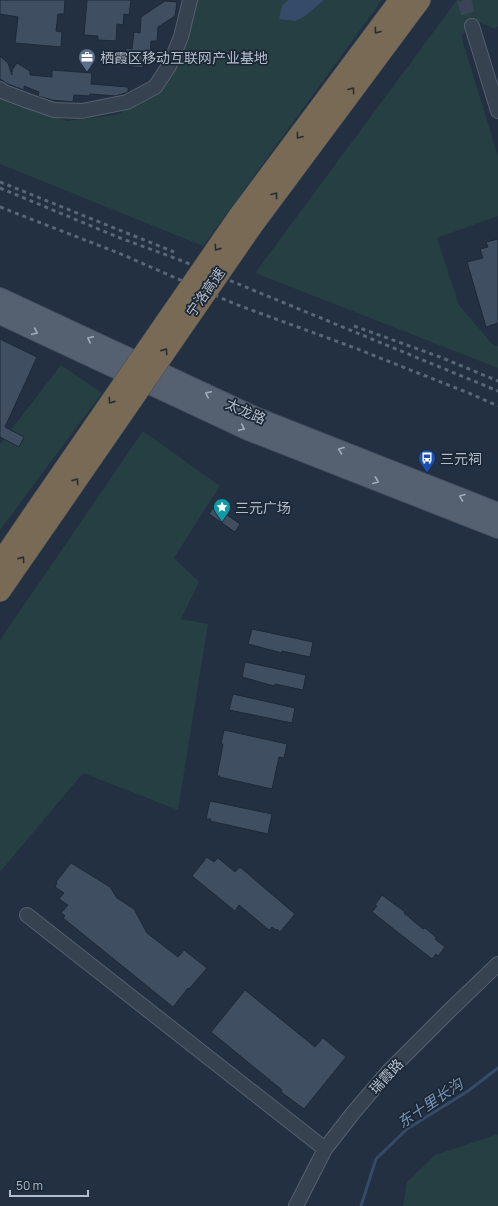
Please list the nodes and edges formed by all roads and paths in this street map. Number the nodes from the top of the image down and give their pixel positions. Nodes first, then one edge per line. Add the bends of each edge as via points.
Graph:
1 (190, 0) edge
2 (400, 0) edge
3 (420, 0) edge
4 (472, 26) tunnel mouth
5 (0, 89) edge
6 (498, 111) edge
7 (245, 221) junction
8 (0, 296) edge
9 (0, 315) edge
10 (47, 508) junction
11 (498, 512) edge
12 (498, 529) edge
13 (0, 563) edge
14 (0, 591) edge
15 (27, 915) dead end
16 (498, 964) edge
17 (325, 1149) junction
18 (296, 1206) edge

1 - 5 street via 169,66 155,87 127,102 82,111 54,110
2 -> 7 highway, 宁洛高速
7 -> 3 highway, 宁洛高速
4 - 6 street
7 - 10 highway, 宁洛高速, bridge
11 -> 8 main road, 太龙路 via 254,416
9 -> 12 main road, 太龙路 via 248,431
10 - 13 highway, 宁洛高速
14 -> 10 highway, 宁洛高速
15 - 17 street
16 - 17 street, 瑞霞路 via 388,1072
17 - 18 street, 瑞霞路

